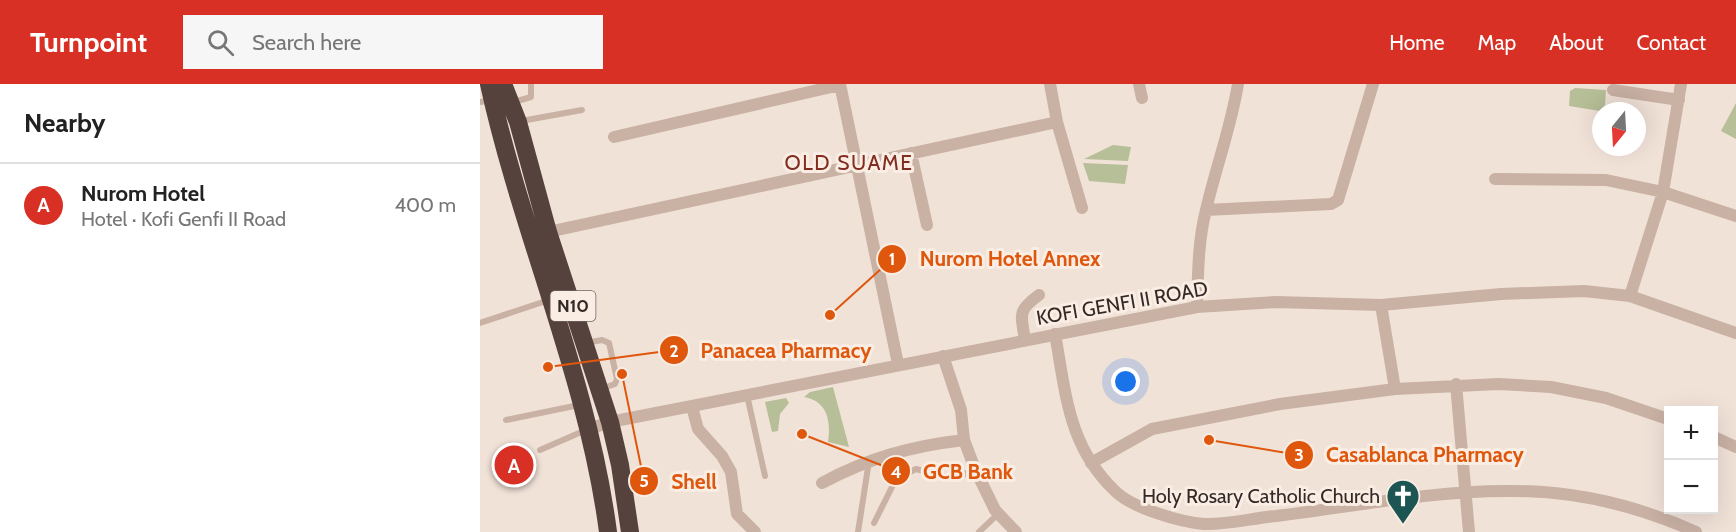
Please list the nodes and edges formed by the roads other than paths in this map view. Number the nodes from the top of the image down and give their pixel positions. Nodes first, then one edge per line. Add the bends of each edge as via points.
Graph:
1 (503, 84) edge
2 (531, 84) edge
3 (1050, 84) edge
4 (1139, 84) edge
5 (1238, 84) edge
6 (1373, 84) edge
7 (1681, 84) edge
8 (840, 85) edge
9 (1613, 90) dead end
10 (492, 97) edge
11 (1142, 98) dead end
12 (1679, 100) junction
13 (582, 110) dead end
14 (518, 122) junction
15 (1057, 122) junction
16 (614, 137) dead end
17 (911, 153) junction
18 (857, 164) junction
19 (1495, 179) dead end
20 (1663, 192) junction
21 (1082, 208) dead end
22 (1206, 210) junction
23 (1736, 216) edge
24 (927, 225) dead end
25 (548, 232) junction
26 (1039, 295) dead end
27 (1630, 296) junction
28 (549, 300) junction
29 (1382, 305) junction
30 (1197, 307) junction
31 (480, 323) edge
32 (1736, 333) edge
33 (1055, 334) junction
34 (1025, 340) junction
35 (943, 356) junction
36 (898, 364) junction
37 (1456, 384) junction
38 (1395, 389) junction
39 (747, 395) junction
40 (582, 404) junction
41 (692, 407) junction
42 (1664, 418) edge
43 (506, 420) dead end
44 (610, 422) junction
45 (589, 429) junction
46 (1718, 439) edge
47 (964, 440) junction
48 (1736, 447) edge
49 (540, 450) dead end
50 (869, 460) junction
51 (1090, 463) junction
52 (975, 469) junction
53 (765, 476) dead end
54 (822, 483) dead end
55 (1464, 492) junction
56 (998, 513) junction
57 (874, 523) dead end
58 (608, 532) edge
59 (630, 532) edge
60 (755, 532) edge
61 (858, 532) edge
62 (979, 532) edge
63 (1016, 532) edge
64 (1469, 532) edge
65 (1695, 532) edge

1 - 10 highway, N10
2 - 10 lane via 531,97 526,101
3 - 15 street
4 - 11 street
5 - 22 street
6 - 22 street via 1338,200 1331,204
7 - 12 street
8 - 16 street
8 - 18 street
9 - 12 street
10 - 14 highway, N10
10 - 28 highway, N10
12 - 20 street
13 - 14 lane
14 - 25 highway, N10
15 - 17 street
15 - 21 street
17 - 18 street
17 - 24 street
18 - 25 street
18 - 36 street
19 - 20 street via 1606,180
20 - 23 street
20 - 27 street
22 - 30 street
25 - 44 highway, N10
26 - 34 street via 1023,307
27 - 29 street, KOFI GENFI II ROAD via 1584,291 1513,293
27 - 32 street, KOFI GENFI II ROAD
28 - 31 lane
28 - 40 highway, N10
29 - 30 street, KOFI GENFI II ROAD via 1276,302
29 - 38 street
30 - 33 street, KOFI GENFI II ROAD
33 - 34 street, KOFI GENFI II ROAD
33 - 51 street via 1073,430
34 - 35 street, KOFI GENFI II ROAD
35 - 36 street, KOFI GENFI II ROAD
35 - 47 street via 961,410
36 - 39 street, KOFI GENFI II ROAD
37 - 38 street
37 - 42 street via 1551,387 1606,398
37 - 55 street
38 - 51 street via 1280,404 1152,429
39 - 41 street, KOFI GENFI II ROAD
39 - 53 lane
40 - 43 lane
40 - 45 highway, N10
41 - 44 street, KOFI GENFI II ROAD
41 - 60 street via 698,429 731,472 737,514
44 - 45 street, KOFI GENFI II ROAD
44 - 59 highway, N10 via 621,465
45 - 49 lane
45 - 58 highway, N10
46 - 48 street
47 - 50 street
47 - 52 street
50 - 54 street
50 - 61 lane
51 - 55 street via 1117,493 1159,514 1204,524
52 - 56 street
52 - 57 lane via 955,478 916,469 896,479
55 - 64 street
55 - 65 street via 1508,490 1590,498 1658,515
56 - 62 lane
56 - 63 street

